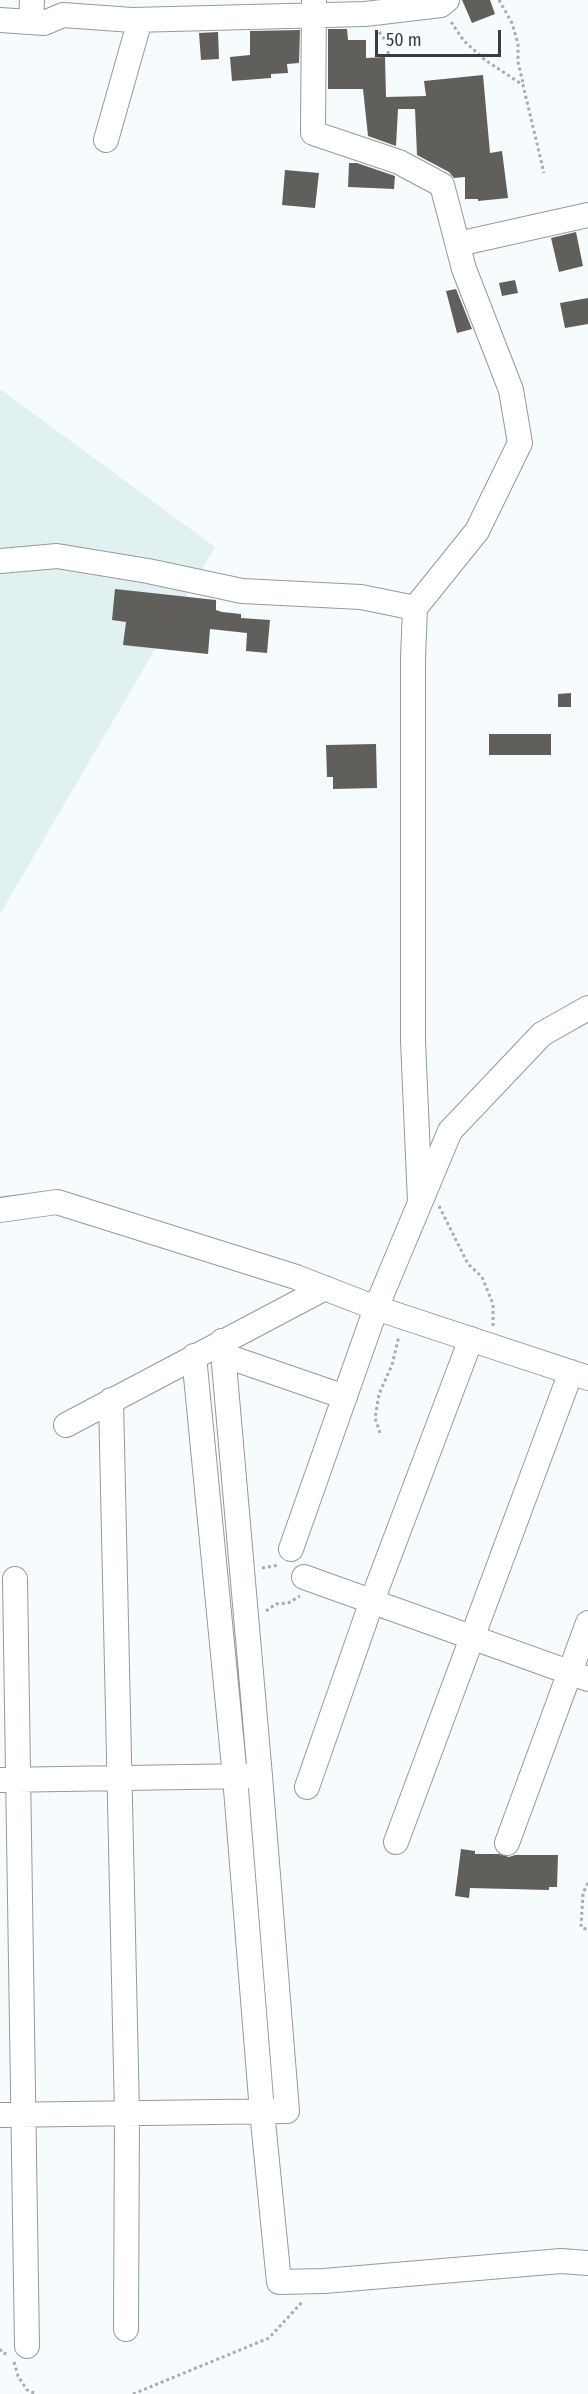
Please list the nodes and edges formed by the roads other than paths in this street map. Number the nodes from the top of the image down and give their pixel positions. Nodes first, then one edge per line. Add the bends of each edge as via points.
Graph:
1 (444, 3) edge
2 (391, 7) edge
3 (79, 8) edge
4 (315, 8) edge
5 (186, 9) edge
6 (267, 9) edge
7 (32, 11) edge
8 (0, 20) edge
9 (140, 20) junction
10 (106, 140) dead end
11 (588, 215) edge
12 (458, 244) junction
13 (0, 561) edge
14 (415, 608) junction
15 (588, 1008) edge
16 (424, 1193) junction
17 (0, 1210) edge
18 (325, 1288) junction
19 (376, 1308) junction
20 (477, 1341) junction
21 (222, 1348) junction
22 (194, 1356) junction
23 (580, 1375) edge
24 (345, 1397) junction
25 (111, 1400) junction
26 (66, 1425) dead end
27 (291, 1549) dead end
28 (15, 1579) dead end
29 (311, 1579) road end
30 (372, 1601) junction
31 (588, 1623) edge
32 (472, 1637) junction
33 (579, 1675) edge
34 (261, 1776) junction
35 (235, 1777) junction
36 (119, 1779) junction
37 (9, 1781) edge
38 (307, 1787) dead end
39 (396, 1842) dead end
40 (507, 1844) dead end
41 (262, 2111) junction
42 (126, 2113) junction
43 (11, 2115) edge
44 (588, 2263) edge
45 (126, 2329) dead end
46 (27, 2346) dead end

1 - 2 street
2 - 4 street
3 - 7 street via 44,23
3 - 9 street
4 - 6 street
4 - 12 street via 313,133 399,162 442,185
5 - 6 street
5 - 9 street
7 - 8 street
9 - 10 street
11 - 12 street
12 - 14 street via 511,390 520,443 477,531
13 - 14 street via 57,556 242,591 361,597
14 - 16 street via 412,1029
15 - 16 street via 542,1034 450,1131
16 - 19 street
17 - 18 street via 57,1202
18 - 19 street
18 - 21 street
19 - 20 street
19 - 24 street
20 - 23 street
20 - 30 street
21 - 22 street
21 - 24 street
21 - 34 street
22 - 25 street
22 - 35 street
23 - 32 street
24 - 27 street
25 - 26 street
25 - 36 street
28 - 37 street
29 - 30 street
30 - 32 street
30 - 38 street
31 - 33 street
32 - 33 street
32 - 39 street
33 - 40 street
34 - 35 street
34 - 41 street via 287,2111
35 - 36 street
35 - 41 street
36 - 37 street
36 - 42 street
37 - 43 street
41 - 42 street
41 - 44 street via 279,2283 561,2261
42 - 43 street
42 - 45 street
43 - 46 street

